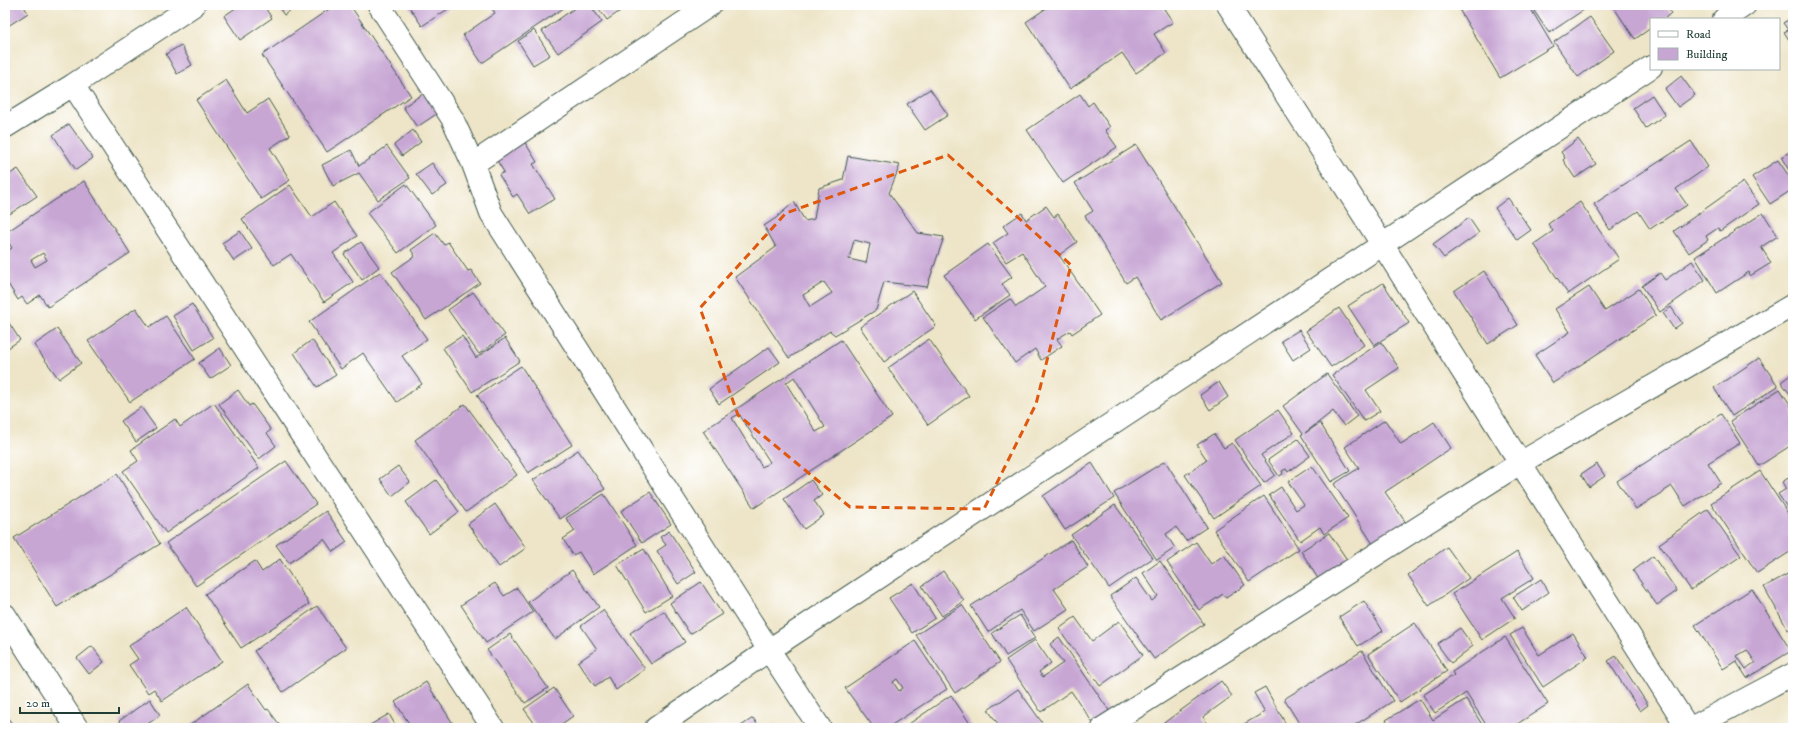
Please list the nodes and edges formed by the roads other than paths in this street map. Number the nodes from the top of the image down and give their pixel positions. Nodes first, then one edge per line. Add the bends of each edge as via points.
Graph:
1 (194, 5) edge
2 (379, 5) edge
3 (710, 5) edge
4 (1228, 5) edge
5 (1745, 5) edge
6 (1726, 18) edge
7 (1650, 68) edge
8 (73, 85) junction
9 (5, 127) edge
10 (473, 164) junction
11 (1382, 244) junction
12 (1793, 306) edge
13 (1520, 463) junction
14 (5, 615) edge
15 (769, 650) junction
16 (1793, 674) edge
17 (77, 728) edge
18 (493, 728) edge
19 (656, 728) edge
20 (820, 728) edge
21 (1103, 728) edge
22 (1690, 728) edge

1 - 8 street
2 - 10 street via 452,118
3 - 10 street
4 - 11 street
5 - 6 street
7 - 11 street
8 - 9 street
8 - 18 street
10 - 15 street via 492,213
11 - 13 street
11 - 15 street
12 - 13 street
13 - 21 street
13 - 22 street
14 - 17 street
15 - 19 street
15 - 20 street
16 - 22 street

